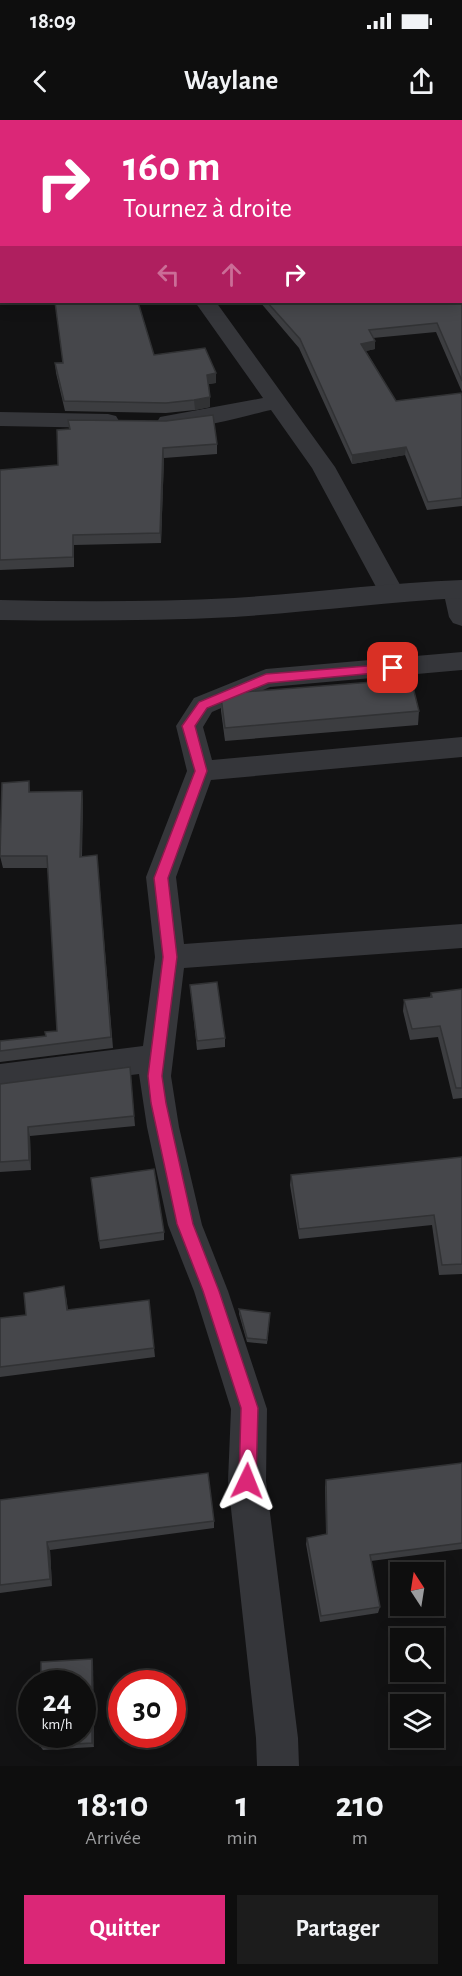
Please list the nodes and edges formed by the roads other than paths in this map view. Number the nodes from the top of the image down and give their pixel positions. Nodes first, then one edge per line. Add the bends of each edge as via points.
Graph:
1 (207, 303) edge
2 (277, 402) junction
3 (0, 419) edge
4 (459, 589) edge
5 (391, 592) junction
6 (0, 610) edge
7 (462, 617) edge
8 (462, 661) edge
9 (461, 752) edge
10 (201, 771) junction
11 (462, 936) edge
12 (170, 957) junction
13 (157, 1058) junction
14 (0, 1078) edge
15 (278, 1766) edge

1 - 2 street
2 - 3 street via 195,419
2 - 5 street via 323,467
4 - 5 street
4 - 7 street
5 - 6 street via 213,608 110,612
8 - 10 street via 266,678 203,705 189,726
9 - 10 street
10 - 12 street via 161,878
11 - 12 street
12 - 13 street
13 - 14 street
13 - 15 street via 159,1103 185,1224 249,1408 247,1481

